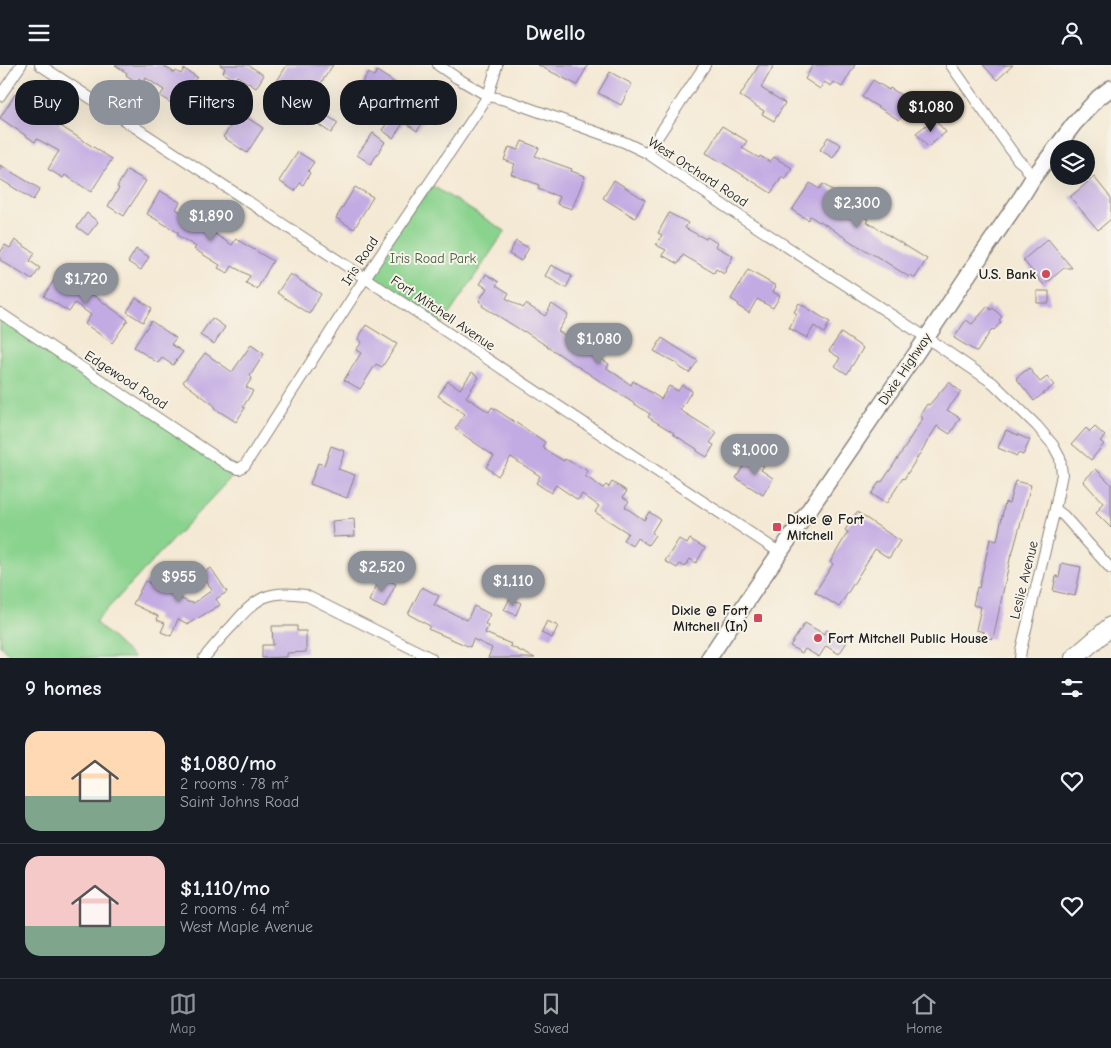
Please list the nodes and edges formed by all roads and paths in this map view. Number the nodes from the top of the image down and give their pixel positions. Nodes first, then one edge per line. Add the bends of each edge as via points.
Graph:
1 (21, 65) edge
2 (40, 65) edge
3 (438, 65) edge
4 (497, 65) edge
5 (705, 65) edge
6 (951, 65) edge
7 (1111, 88) edge
8 (0, 96) edge
9 (488, 96) junction
10 (647, 153) junction
11 (1033, 178) junction
12 (365, 277) junction
13 (0, 313) edge
14 (926, 338) junction
15 (239, 469) joint
16 (1055, 509) junction
17 (780, 553) junction
18 (1111, 569) edge
19 (1110, 628) edge
20 (204, 658) edge
21 (431, 658) edge
22 (709, 658) edge
23 (1020, 658) edge
24 (1074, 658) edge

1 - 8 street
2 - 12 street, Fort Mitchell Avenue
3 - 9 street, West Orchard Road
4 - 9 street, Iris Road
5 - 10 street
6 - 11 street
7 - 11 main road, Dixie Highway via 1074,124
9 - 10 street, West Orchard Road
9 - 12 street, Iris Road
10 - 14 street, West Orchard Road
11 - 14 main road, Dixie Highway
12 - 15 street, Iris Road via 245,465
12 - 17 street, Fort Mitchell Avenue
13 - 15 street, Edgewood Road via 228,465
14 - 16 street, West Orchard Road via 993,383 1053,445 1060,458 1062,473
14 - 17 main road, Dixie Highway
16 - 18 street
16 - 23 street, Leslie Avenue
17 - 22 main road, Dixie Highway
19 - 24 highway
20 - 21 street via 246,609 268,596 289,592 305,595

